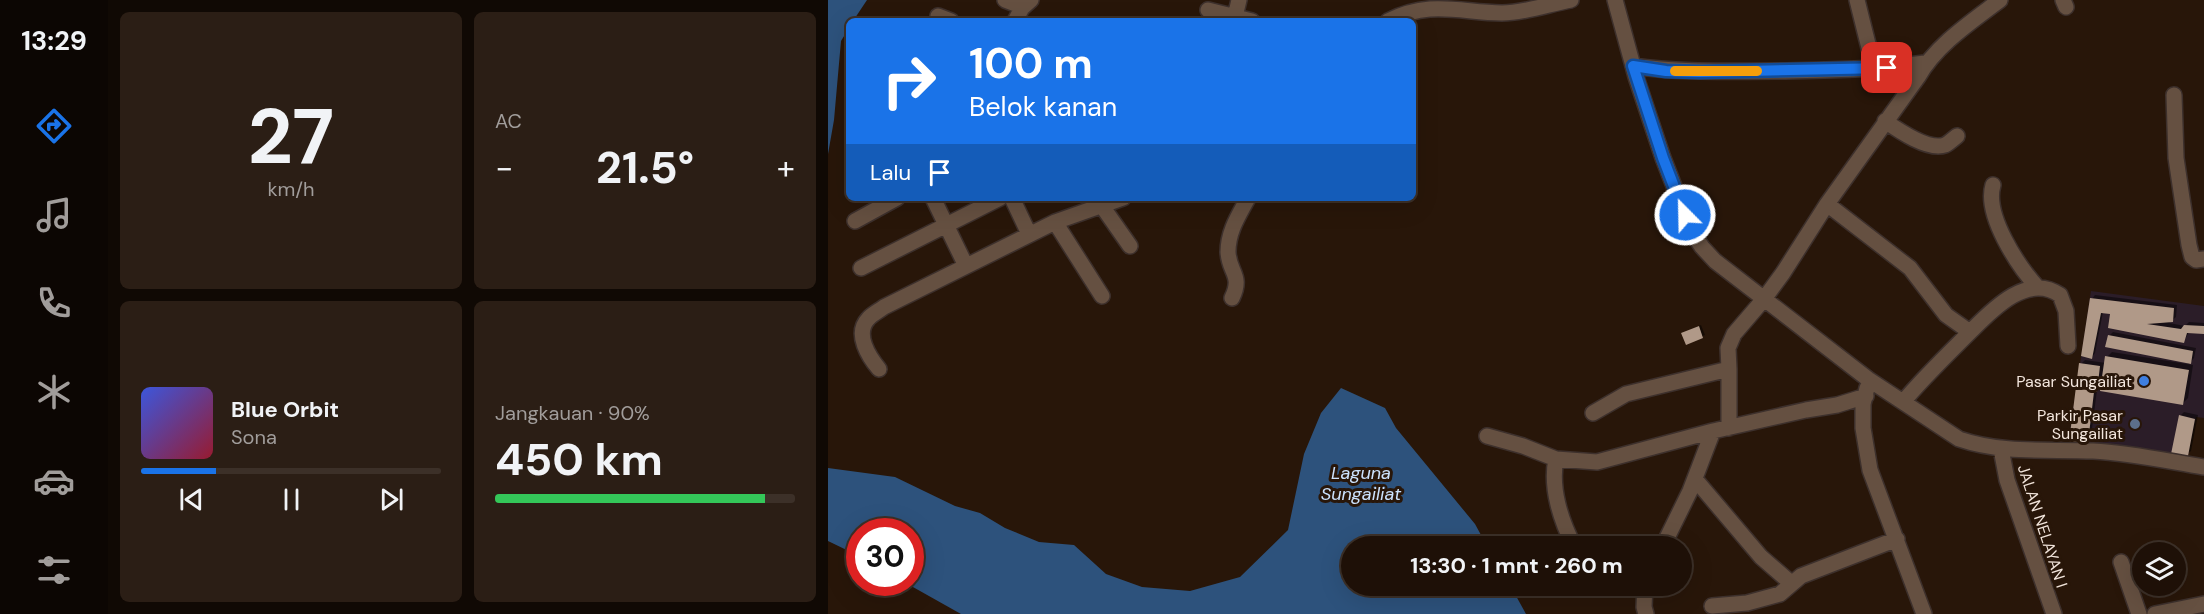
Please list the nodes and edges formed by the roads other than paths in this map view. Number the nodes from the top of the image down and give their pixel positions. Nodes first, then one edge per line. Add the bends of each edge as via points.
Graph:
1 (1005, 0) edge
2 (1239, 0) edge
3 (1571, 0) edge
4 (1615, 0) edge
5 (1857, 0) edge
6 (2000, 0) edge
7 (1552, 2) edge
8 (1027, 3) edge
9 (1208, 10) dead end
10 (1017, 18) edge
11 (1231, 18) edge
12 (1234, 18) edge
13 (1393, 18) edge
14 (1870, 51) junction
15 (1897, 67) junction
16 (1874, 68) junction
17 (1922, 70) junction
18 (1634, 71) junction
19 (2174, 95) dead end
20 (1885, 121) junction
21 (1957, 136) dead end
22 (1993, 185) dead end
23 (892, 201) edge
24 (934, 201) edge
25 (994, 201) edge
26 (1013, 201) edge
27 (1115, 201) edge
28 (1246, 201) edge
29 (1827, 204) junction
30 (1102, 206) junction
31 (855, 221) dead end
32 (1054, 222) junction
33 (946, 225) junction
34 (1029, 234) junction
35 (1130, 246) dead end
36 (2204, 259) edge
37 (966, 266) junction
38 (861, 268) dead end
39 (2038, 288) junction
40 (1102, 296) dead end
41 (1232, 298) dead end
42 (1764, 299) junction
43 (1970, 332) junction
44 (2068, 346) dead end
45 (879, 369) dead end
46 (1729, 369) junction
47 (1868, 378) junction
48 (1866, 396) junction
49 (1903, 402) junction
50 (1593, 413) dead end
51 (1729, 428) junction
52 (1713, 431) junction
53 (1487, 436) dead end
54 (1556, 459) junction
55 (2003, 461) junction
56 (2204, 467) edge
57 (1695, 479) junction
58 (1570, 536) edge
59 (1668, 536) edge
60 (1896, 538) junction
61 (2121, 562) dead end
62 (1791, 583) junction
63 (1645, 596) edge
64 (2204, 604) edge
65 (1712, 606) dead end
66 (1646, 614) edge
67 (1924, 614) edge
68 (2054, 614) edge
69 (2139, 614) edge
70 (2155, 614) edge

1 - 8 street
2 - 12 street
3 - 7 street
4 - 18 street
5 - 14 street
6 - 17 street via 1943,46
7 - 13 street via 1501,13 1433,4
8 - 10 street
9 - 11 street
14 - 15 street
14 - 16 street
15 - 16 street
15 - 17 street
16 - 18 street
17 - 20 street
18 - 42 street via 1692,232 1715,261
19 - 36 street via 2176,158 2189,244 2192,257
20 - 21 street via 1910,137 1932,144 1947,144
20 - 29 street
22 - 39 street via 1992,203 2007,247
23 - 31 street
24 - 33 street
25 - 33 street
26 - 34 street
27 - 30 street
28 - 41 street via 1234,224 1229,249 1238,287
29 - 42 street
29 - 43 street via 1910,268 1946,315
30 - 32 street
30 - 35 street
32 - 34 street
32 - 40 street
33 - 37 street
33 - 38 street
34 - 37 street
37 - 45 street via 868,318 864,325 865,348
39 - 43 street via 2005,300
39 - 44 street via 2060,295 2066,310
42 - 46 street via 1734,334 1728,348
42 - 47 street
43 - 49 street
46 - 50 street via 1626,394
46 - 51 street
47 - 48 street
47 - 49 street
48 - 51 street
48 - 60 street via 1863,428 1869,464
49 - 55 street via 1959,439
51 - 52 street
52 - 54 street via 1597,462
52 - 57 street
53 - 54 street
54 - 58 street via 1556,496
55 - 56 street via 2115,453
55 - 68 street, JALAN NELAYAN I
57 - 59 street
57 - 62 street via 1740,534
60 - 62 street
60 - 67 street
61 - 69 street
62 - 65 street via 1783,592 1754,602
63 - 66 street
64 - 70 street

